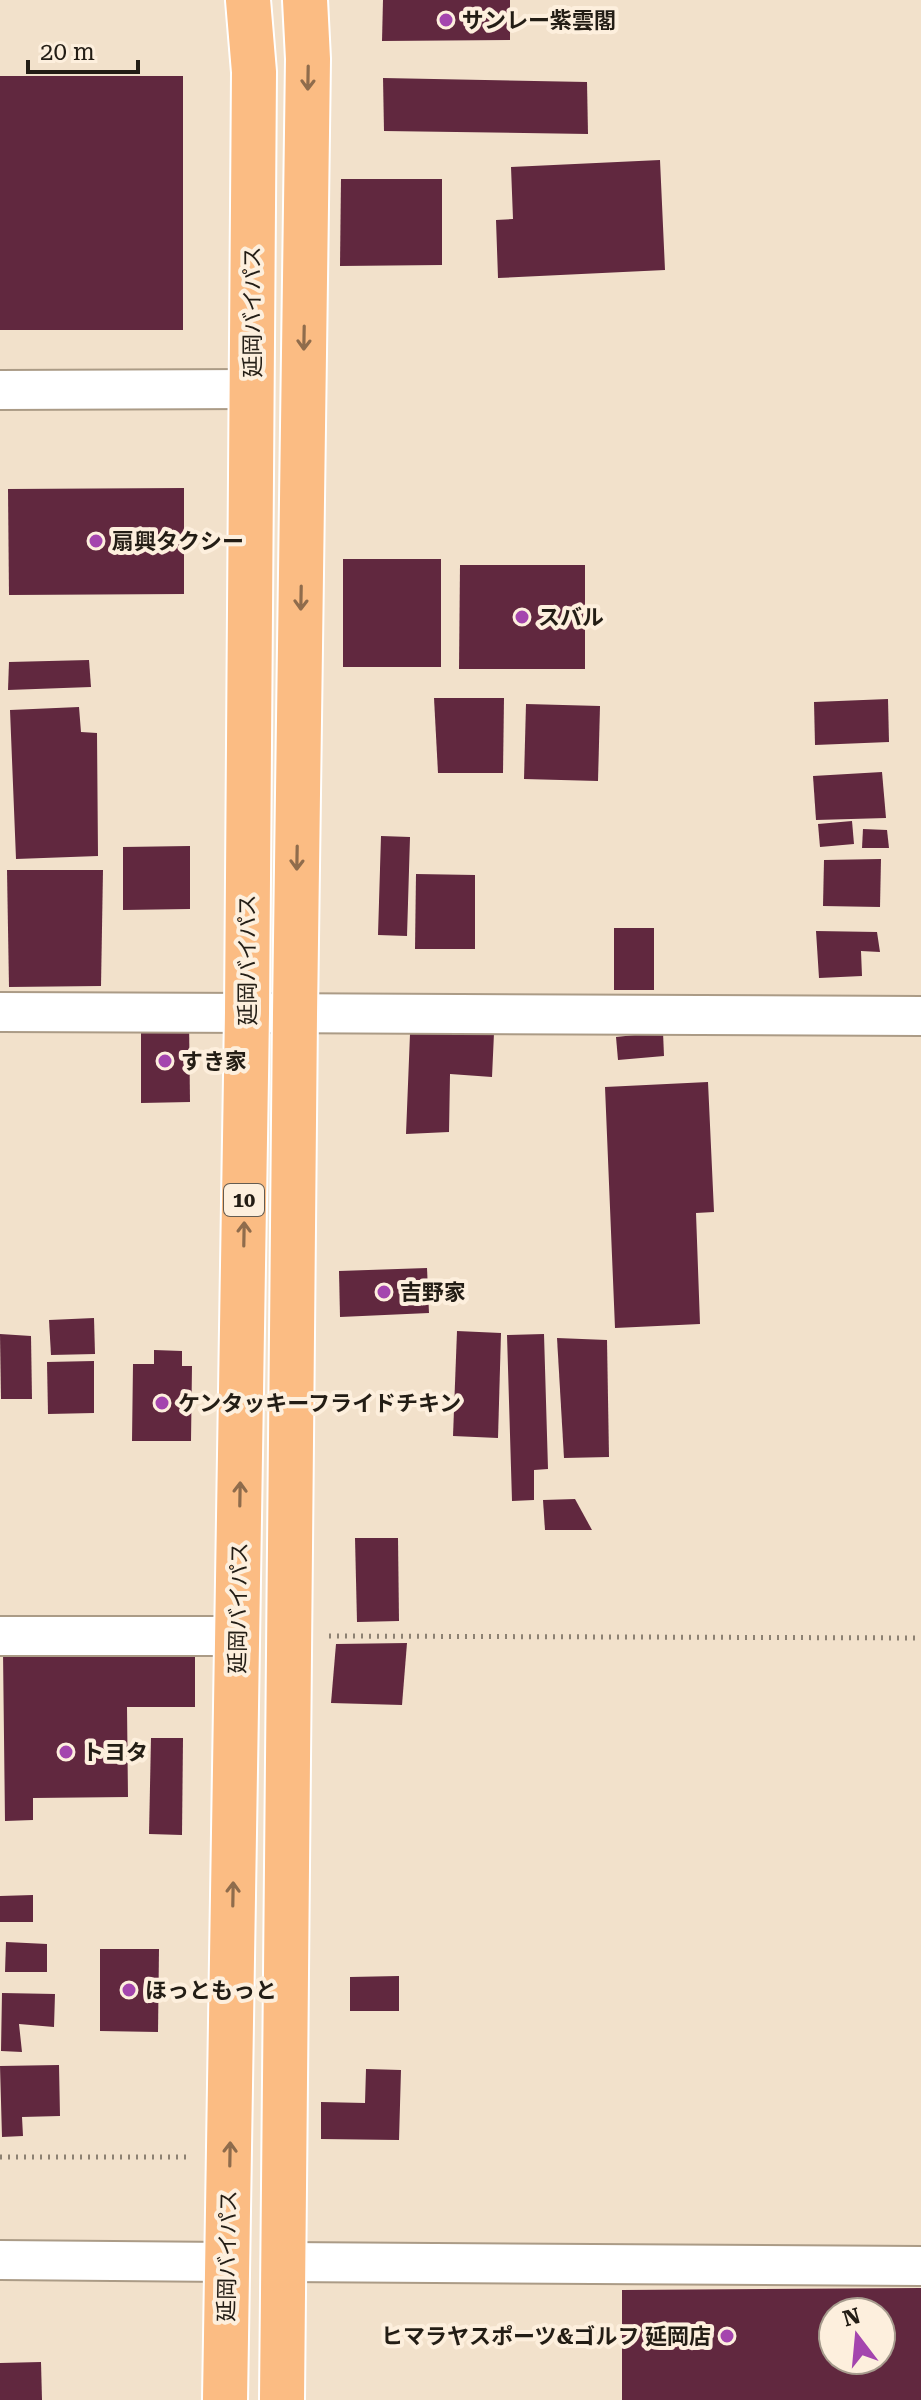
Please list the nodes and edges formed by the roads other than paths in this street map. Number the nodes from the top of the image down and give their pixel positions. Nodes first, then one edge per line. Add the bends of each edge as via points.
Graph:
1 (248, 0) edge
2 (305, 0) edge
3 (251, 389) junction
4 (0, 390) edge
5 (0, 1012) edge
6 (247, 1013) junction
7 (295, 1014) junction
8 (921, 1016) edge
9 (0, 1636) edge
10 (237, 1636) junction
11 (0, 2260) edge
12 (227, 2262) junction
13 (283, 2262) junction
14 (921, 2266) edge
15 (225, 2400) edge
16 (282, 2400) edge

1 - 3 highway, 延岡バイパス / 10 via 254,72
2 -> 7 highway, 10
3 - 4 street
3 - 6 highway, 延岡バイパス / 10
5 - 6 street
6 - 7 street
10 -> 6 highway, 延岡バイパス / 10
7 - 8 street
7 - 13 highway, 10
9 - 10 street
12 -> 10 highway, 延岡バイパス / 10
11 - 12 street
12 - 15 highway, 延岡バイパス / 10
13 - 14 street
13 - 16 highway, 10

